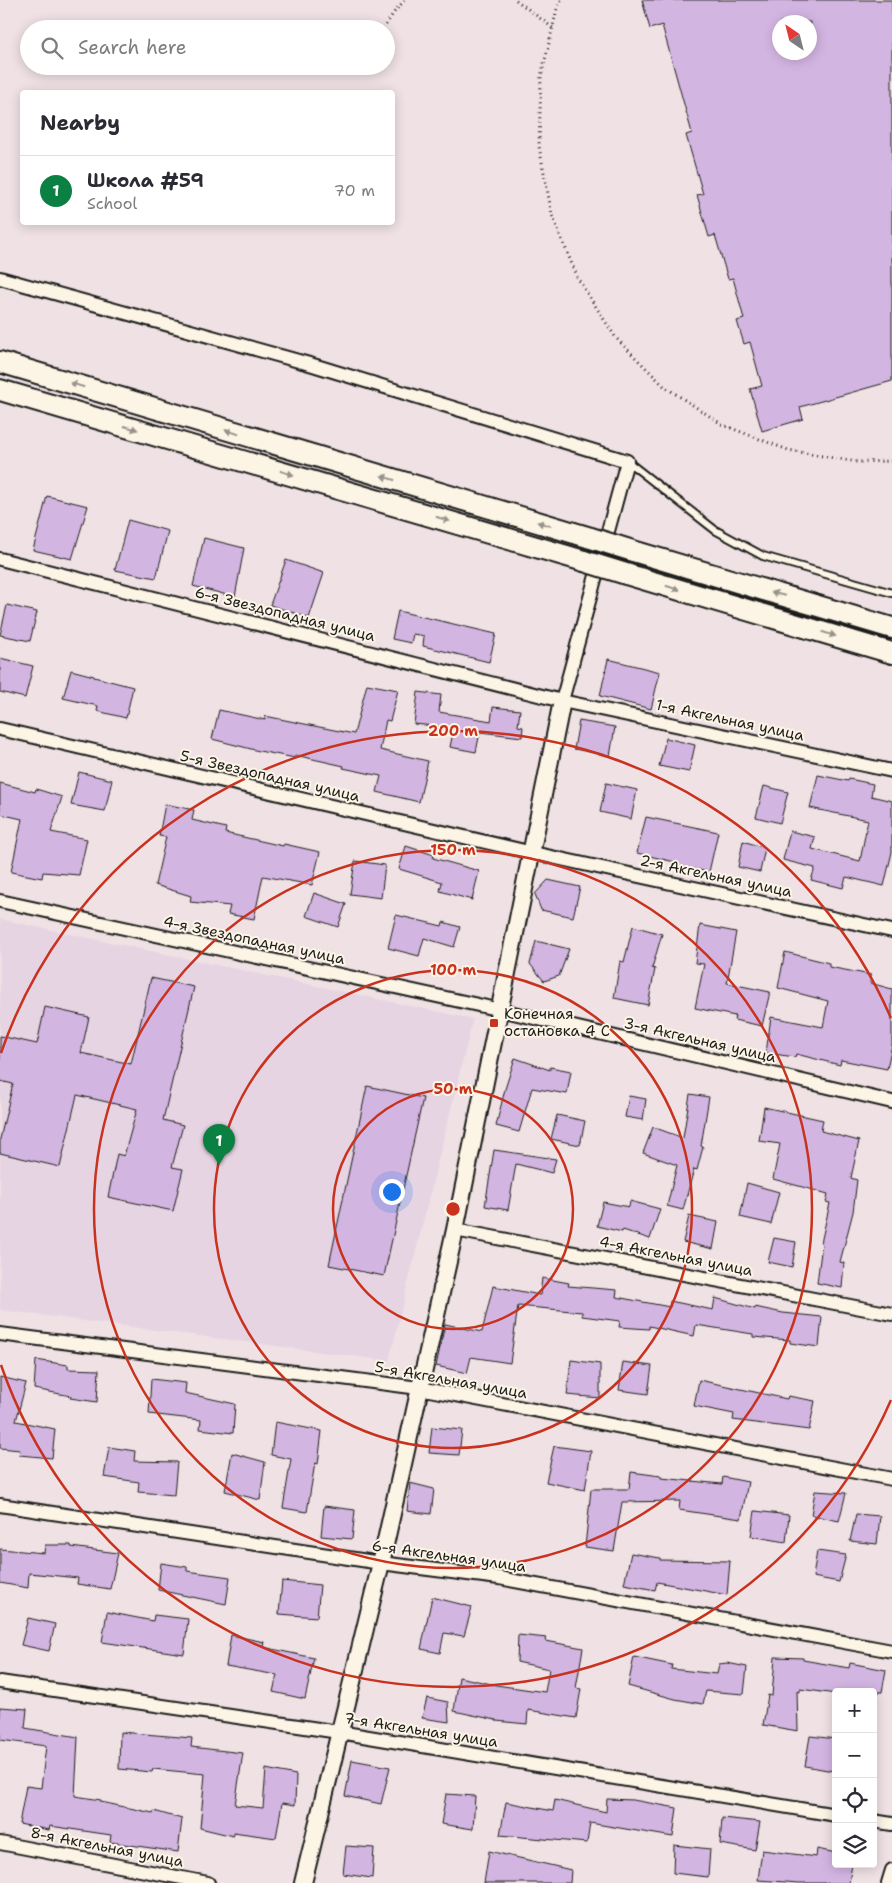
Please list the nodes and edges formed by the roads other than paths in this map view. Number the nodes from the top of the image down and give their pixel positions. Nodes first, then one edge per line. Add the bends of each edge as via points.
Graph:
1 (0, 278) edge
2 (0, 362) edge
3 (0, 390) edge
4 (627, 461) junction
5 (0, 559) edge
6 (892, 593) edge
7 (892, 628) edge
8 (892, 653) edge
9 (562, 701) junction
10 (0, 729) edge
11 (892, 771) edge
12 (533, 853) junction
13 (0, 901) edge
14 (892, 931) edge
15 (501, 1010) junction
16 (892, 1102) edge
17 (455, 1230) junction
18 (892, 1314) edge
19 (0, 1334) edge
20 (419, 1388) junction
21 (892, 1479) edge
22 (0, 1505) edge
23 (381, 1563) junction
24 (892, 1651) edge
25 (0, 1682) edge
26 (339, 1732) junction
27 (832, 1814) edge
28 (877, 1822) edge
29 (892, 1824) edge
30 (0, 1843) edge
31 (892, 1870) edge
32 (208, 1883) edge
33 (303, 1883) edge
34 (888, 1883) edge

1 - 4 street via 313,365
7 -> 2 main road, bridge
3 -> 8 main road, bridge
4 - 6 lane via 715,530 763,556
4 - 9 street
5 - 9 street, 6-я Звездопадная улица
9 - 11 street, 1-я Акгельная улица
9 - 12 street
10 - 12 street, 5-я Звездопадная улица
12 - 14 street, 2-я Акгельная улица
12 - 15 street
13 - 15 street, 4-я Звездопадная улица
15 - 16 street, 3-я Акгельная улица
15 - 17 street
17 - 18 street, 4-я Акгельная улица
17 - 20 street
19 - 20 street, 5-я Акгельная улица
20 - 21 street, 5-я Акгельная улица
20 - 23 street
22 - 23 street, 6-я Акгельная улица
23 - 24 street, 6-я Акгельная улица via 499,1578
23 - 26 street
25 - 26 street, 7-я Акгельная улица
26 - 27 street, 7-я Акгельная улица
26 - 33 street
28 - 29 street
30 - 32 street, 8-я Акгельная улица
31 - 34 street

